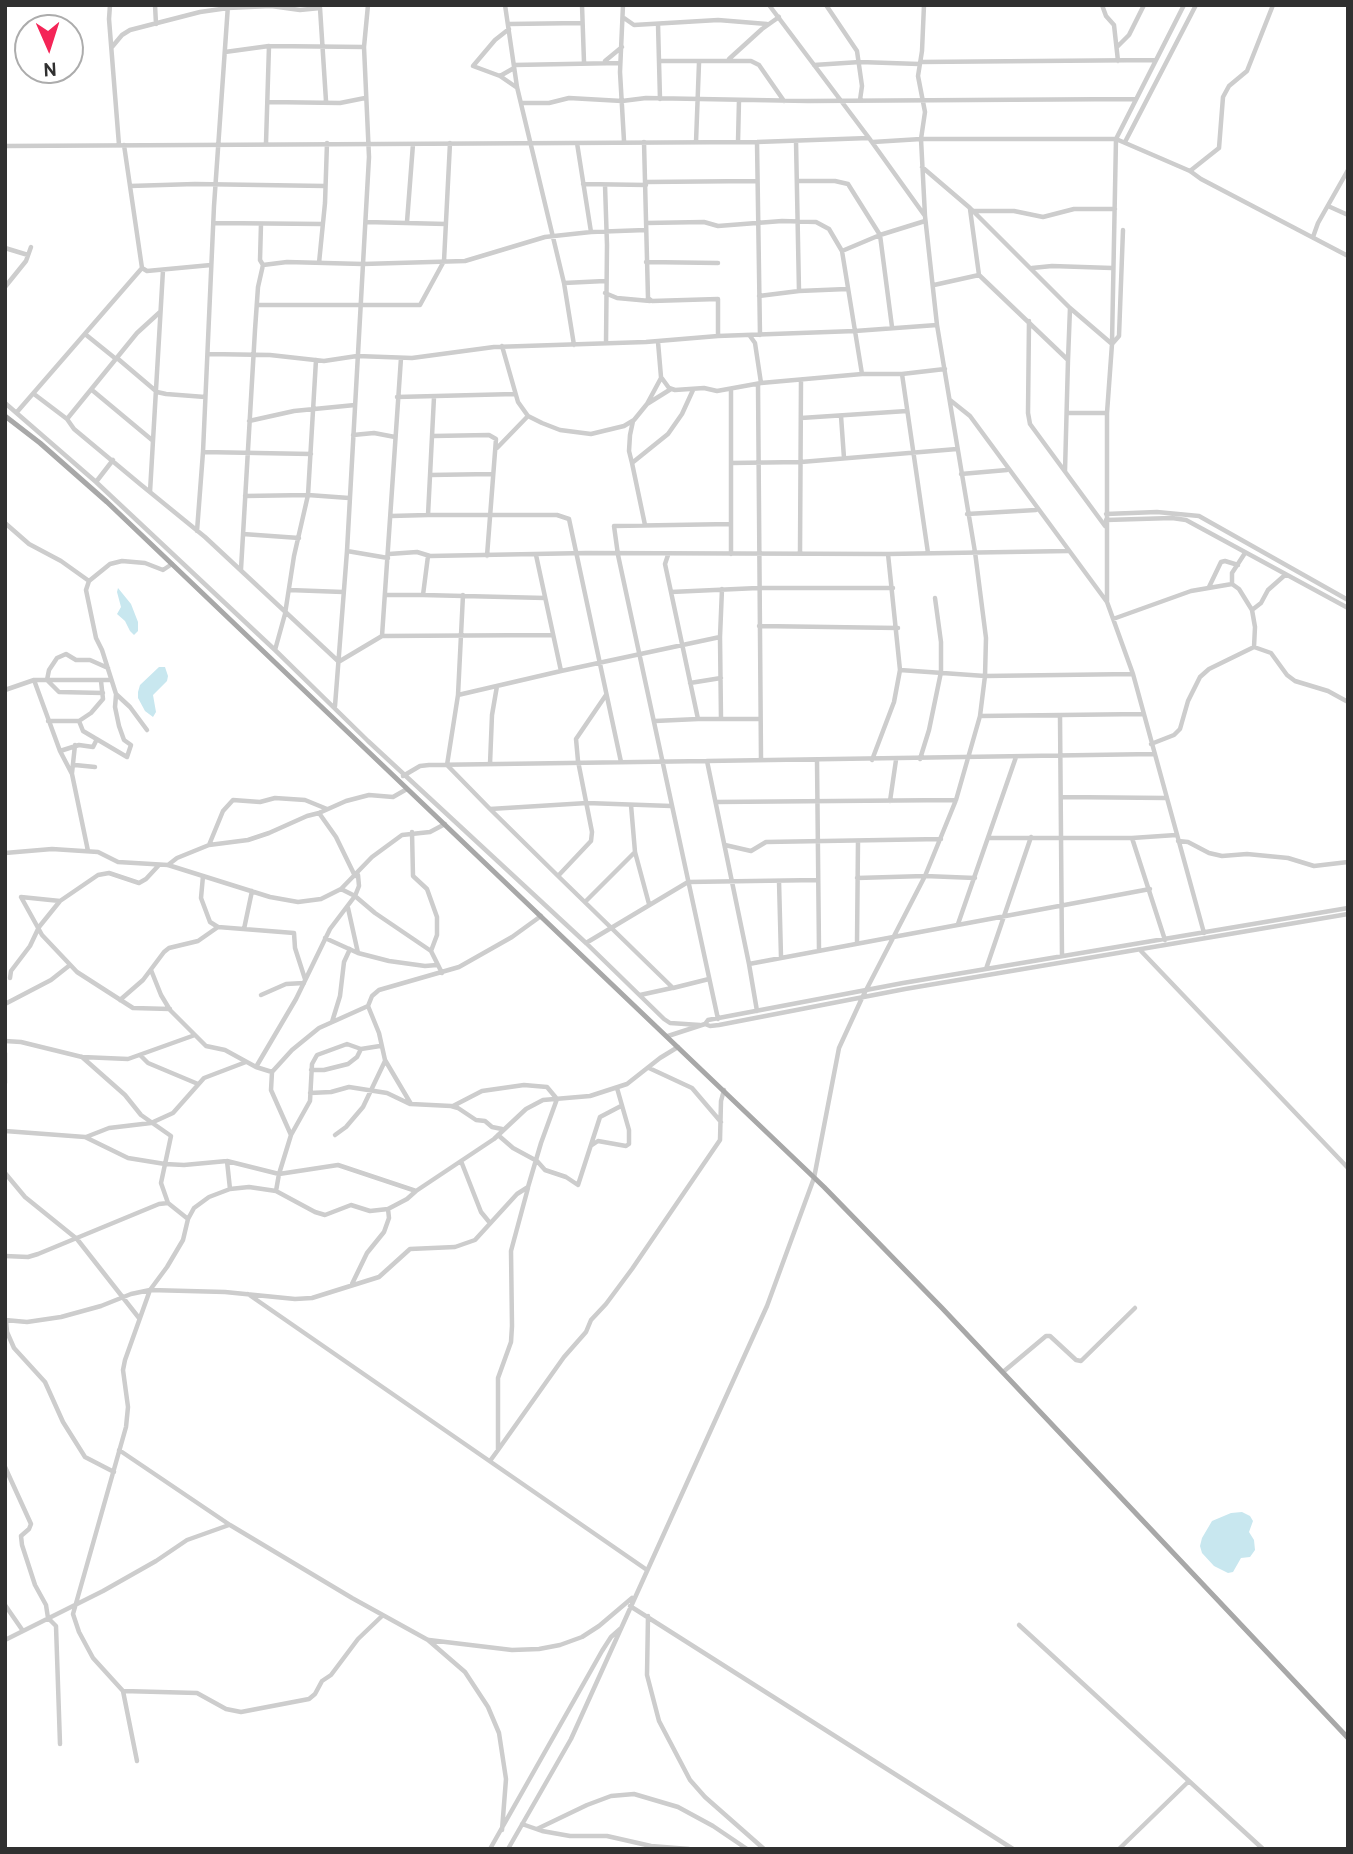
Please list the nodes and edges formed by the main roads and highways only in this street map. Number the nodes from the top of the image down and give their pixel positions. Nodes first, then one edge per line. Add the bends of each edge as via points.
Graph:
1 (5, 416) edge
2 (1348, 1738) edge

1 - 2 main road via 64,463 172,564 724,1089 1003,1372

